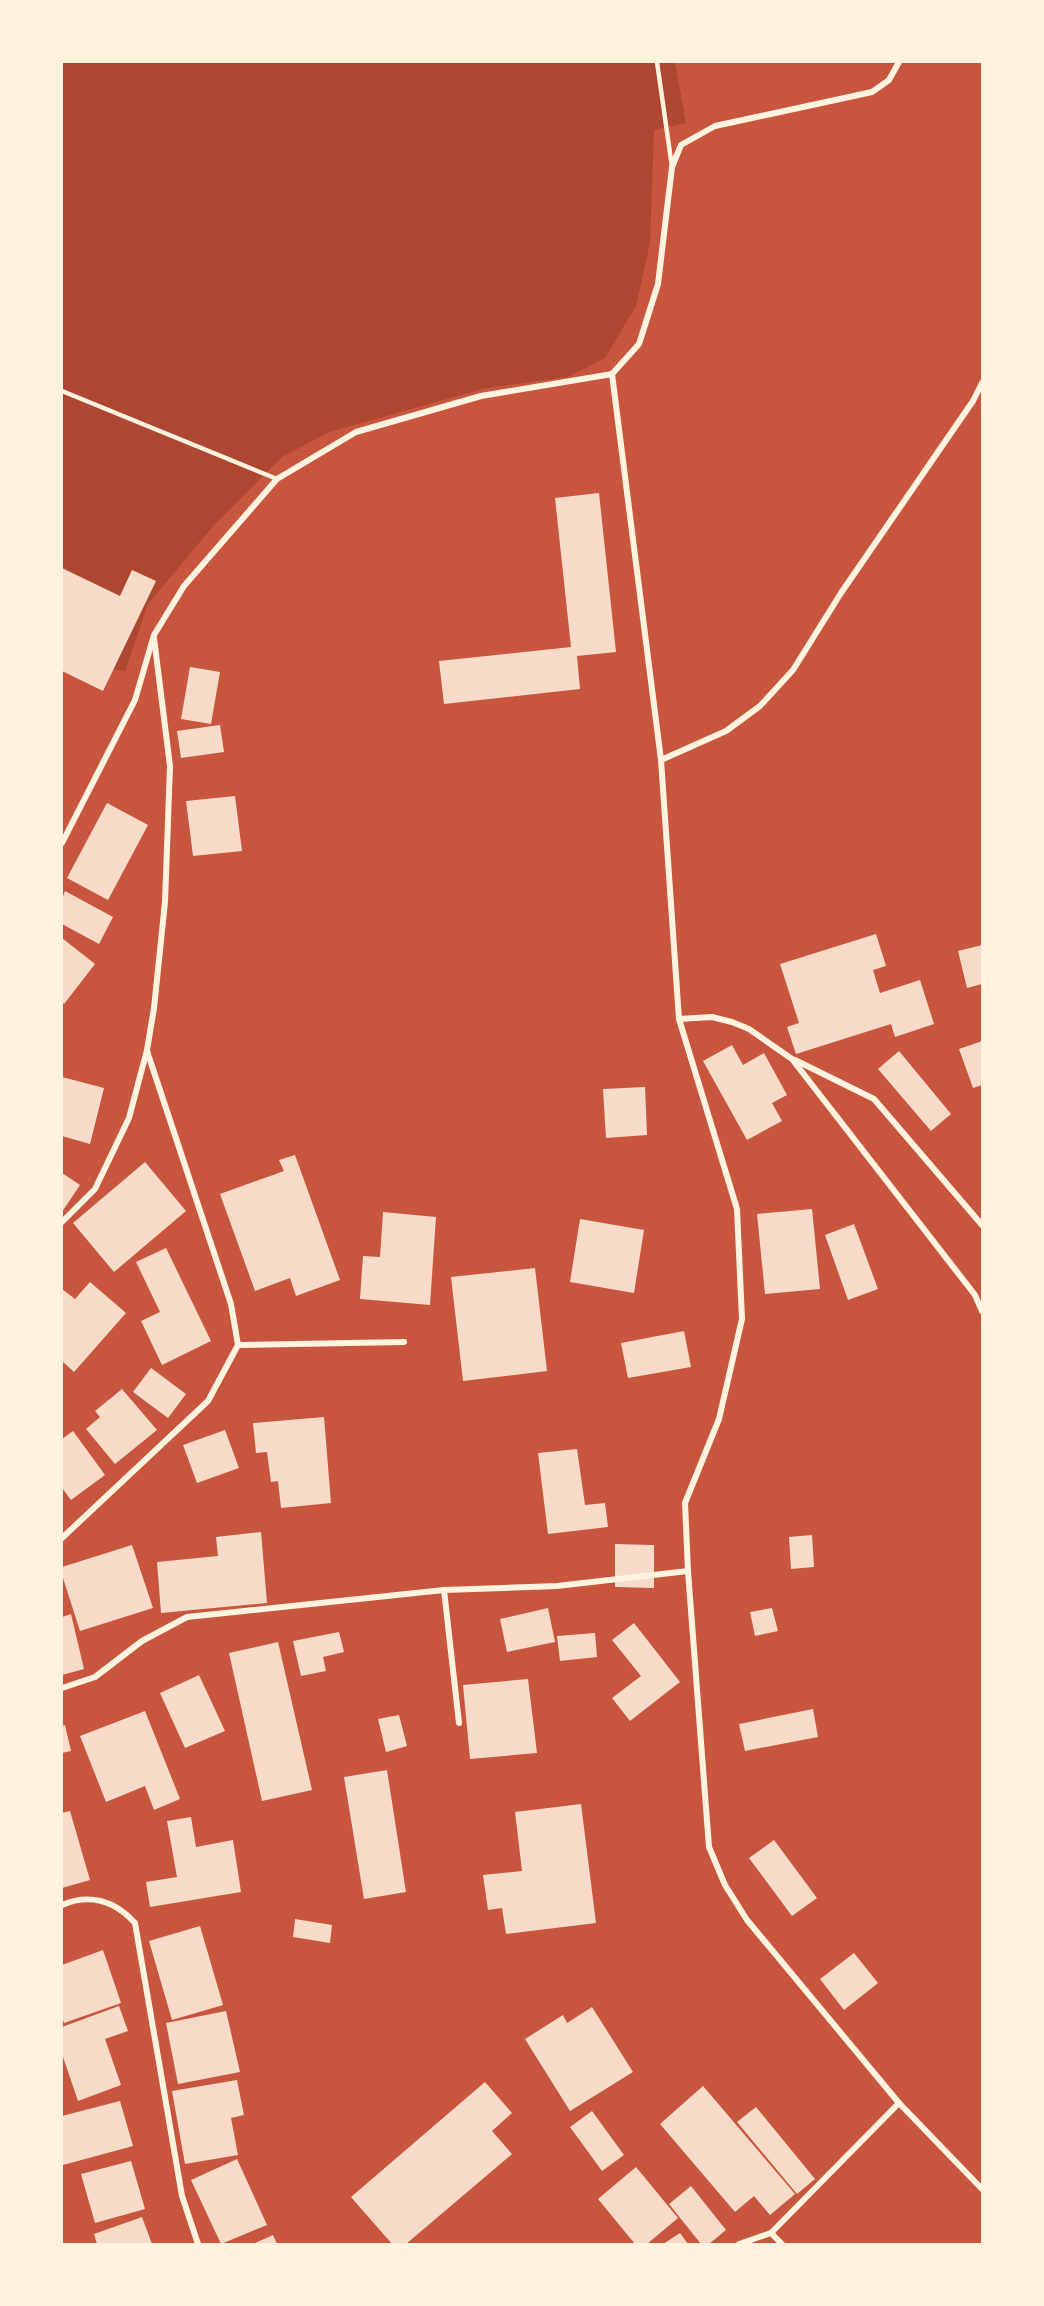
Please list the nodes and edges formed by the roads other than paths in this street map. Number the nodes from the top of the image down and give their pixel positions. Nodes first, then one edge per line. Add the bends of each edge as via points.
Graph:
1 (657, 62) edge
2 (899, 62) edge
3 (672, 167) junction
4 (612, 374) junction
5 (982, 383) edge
6 (62, 391) edge
7 (277, 479) junction
8 (154, 635) junction
9 (661, 760) junction
10 (62, 843) edge
11 (679, 1019) junction
12 (147, 1050) junction
13 (792, 1059) junction
14 (62, 1222) edge
15 (982, 1225) edge
16 (982, 1311) edge
17 (404, 1342) dead end
18 (238, 1345) junction
19 (62, 1538) edge
20 (688, 1570) junction
21 (444, 1590) junction
22 (62, 1688) edge
23 (459, 1723) dead end
24 (62, 1905) edge
25 (899, 2103) junction
26 (982, 2189) edge
27 (771, 2233) junction
28 (198, 2244) edge
29 (739, 2244) edge
30 (782, 2244) edge

1 - 3 lane
2 - 3 street via 889,80 872,92 715,126 681,145
3 - 4 street via 658,284 639,344
4 - 7 street via 481,396 356,432
4 - 9 street
5 - 9 street via 793,670 760,706 726,731
6 - 7 lane
7 - 8 street via 184,586
8 - 10 street via 135,700
8 - 12 street via 170,766 165,902
9 - 11 street
11 - 13 street via 712,1017 732,1022
11 - 20 street via 736,1209 742,1320 719,1419 685,1503
12 - 14 street via 129,1118 94,1189
12 - 18 street via 231,1304
13 - 15 street via 874,1099
13 - 16 street via 975,1295
17 - 18 street
18 - 19 street via 208,1401
20 - 21 street via 557,1586
20 - 25 street via 709,1847 725,1885 747,1920
21 - 22 street via 188,1617 142,1641 95,1677
21 - 23 street
24 - 28 street via 75,1900 102,1901 115,1905 135,1923 182,2196
25 - 26 street
25 - 27 street
27 - 29 street
27 - 30 street

